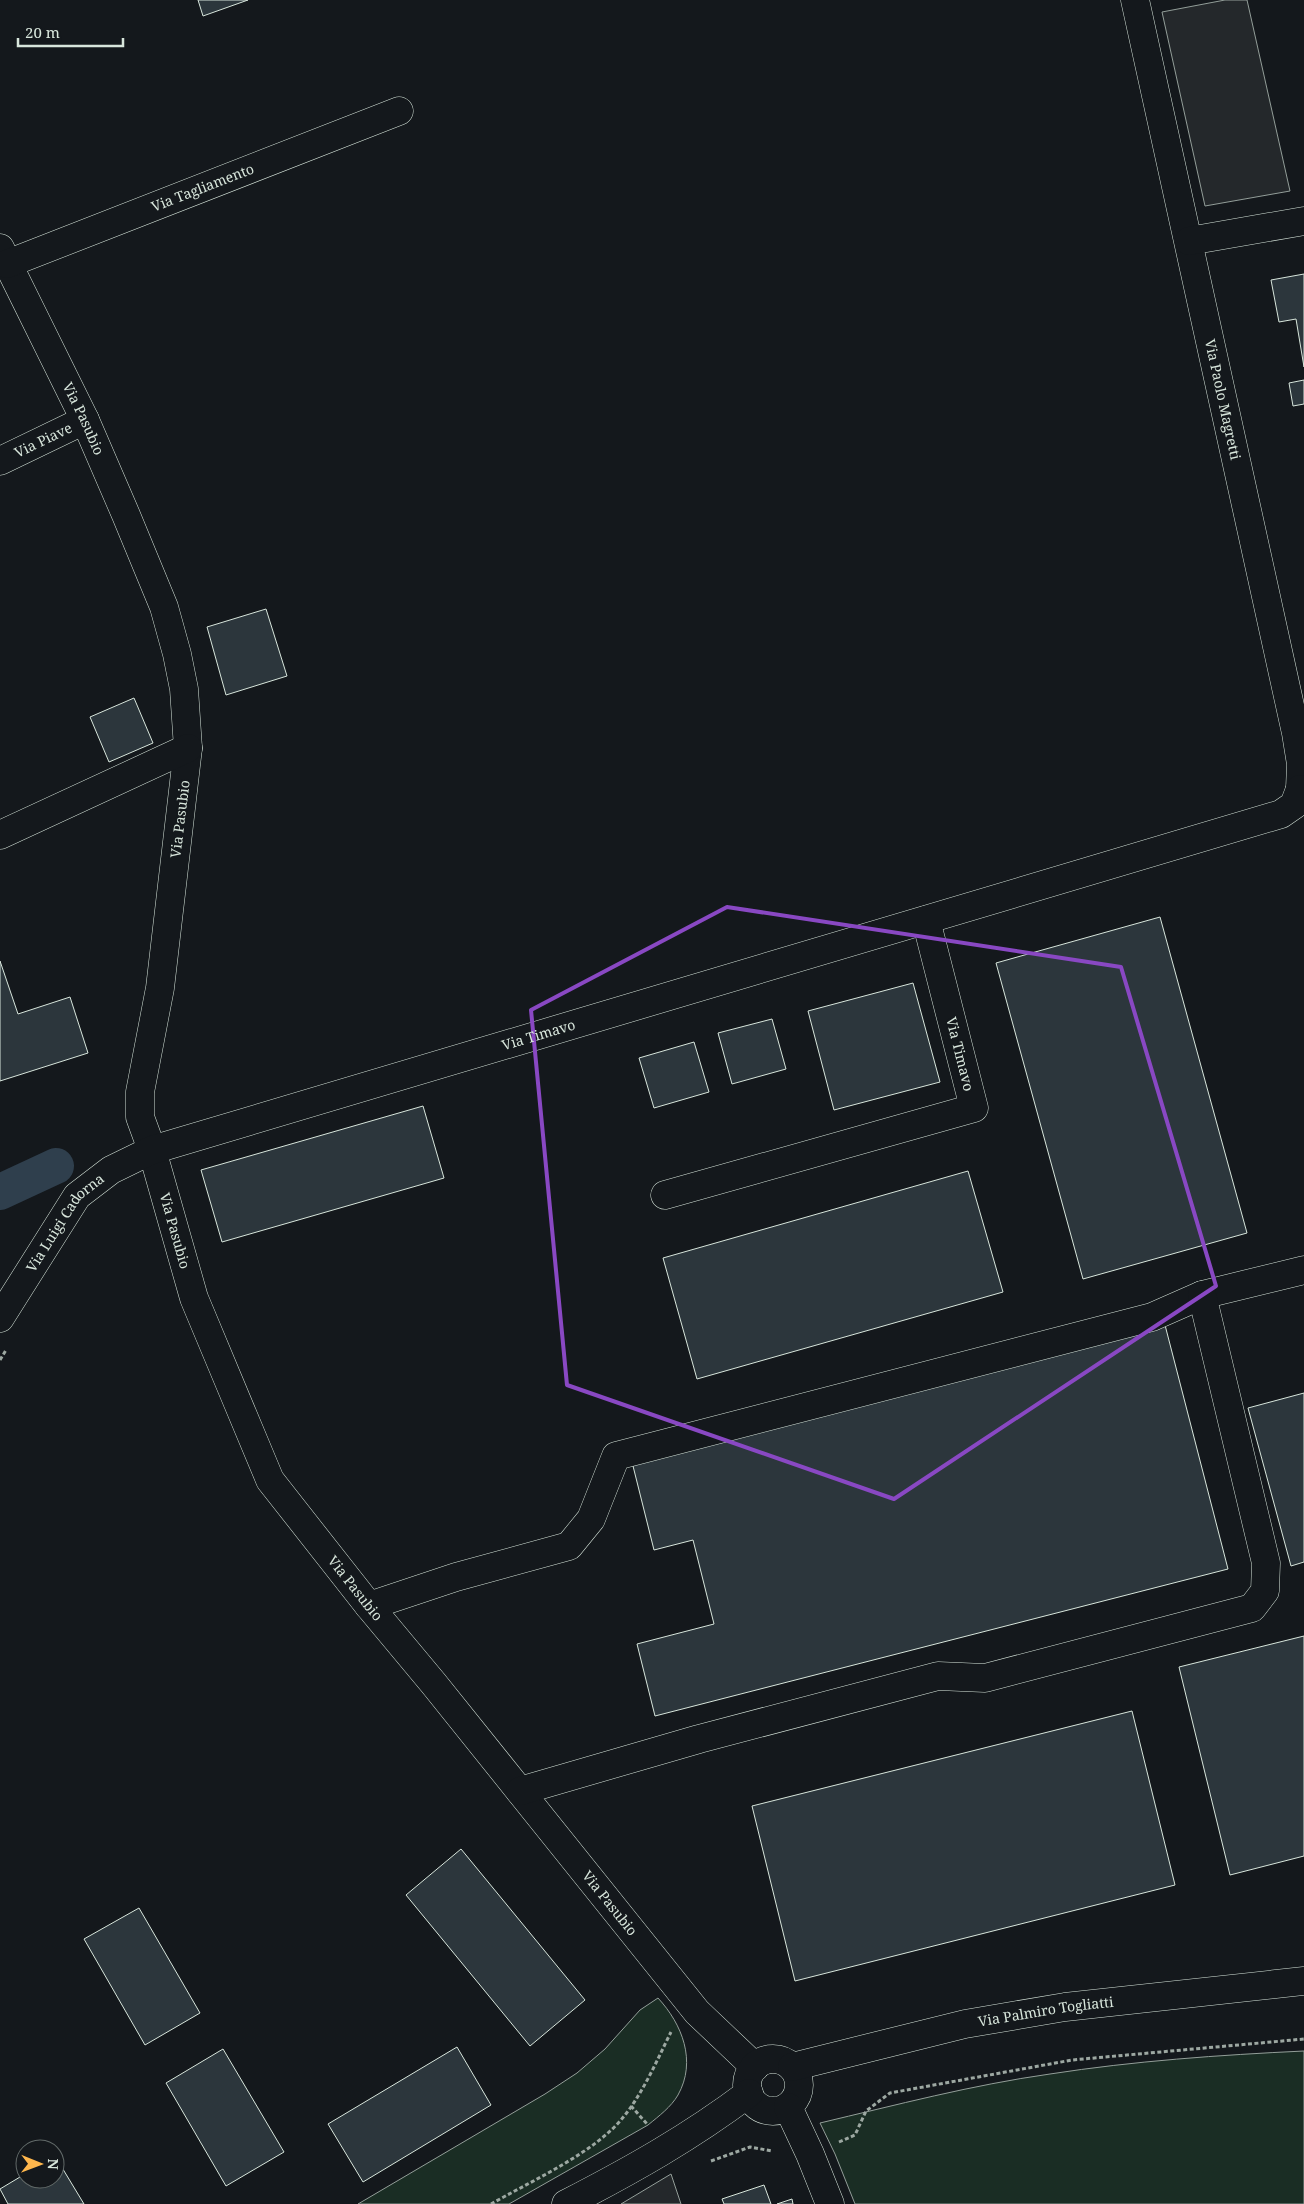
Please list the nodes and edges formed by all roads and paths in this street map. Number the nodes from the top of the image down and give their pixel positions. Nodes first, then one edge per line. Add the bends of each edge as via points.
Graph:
1 (1135, 0) edge
2 (399, 111) dead end
3 (1304, 221) edge
4 (1189, 241) junction
5 (4, 256) edge
6 (86, 420) junction
7 (0, 461) edge
8 (1300, 732) edge
9 (188, 748) junction
10 (1302, 794) edge
11 (0, 835) edge
12 (926, 920) junction
13 (152, 1150) junction
14 (664, 1195) dead end
15 (1304, 1270) edge
16 (1202, 1295) junction
17 (0, 1318) edge
18 (369, 1606) junction
19 (520, 1791) junction
20 (1304, 1981) edge
21 (1304, 2000) edge
22 (697, 2012) junction
23 (1304, 2039) edge
24 (795, 2074) junction
25 (754, 2089) junction
26 (631, 2106) junction
27 (788, 2107) junction
28 (668, 2149) junction
29 (810, 2154) junction
30 (640, 2166) junction
31 (491, 2204) edge
32 (566, 2204) edge
33 (590, 2204) edge
34 (830, 2204) edge

1 - 4 street, Via Paolo Magretti
2 - 5 street, Via Tagliamento
3 - 4 street
4 - 8 street, Via Paolo Magretti
5 - 6 street, Via Pasubio
6 - 7 street, Via Piave
6 - 9 street, Via Pasubio via 164,607 184,689
8 - 10 street, Via Paolo Magretti
9 - 11 street
9 - 13 street, Via Pasubio via 160,988 140,1092 140,1117
10 - 12 street, Via Timavo via 1281,814
12 - 13 street, Via Timavo
12 - 14 street, Via Timavo via 974,1108
13 - 17 street, Via Luigi Cadorna via 111,1170 77,1196
13 - 18 street, Via Pasubio via 194,1298 270,1480
15 - 16 street
16 - 18 street via 1152,1317 616,1456 591,1519 569,1546 456,1577
16 - 19 street via 1266,1562 1265,1592 1252,1608 986,1678 938,1676 699,1739
18 - 19 street, Via Pasubio
19 - 22 street, Via Pasubio
20 - 24 street, Via Palmiro Togliatti via 1046,2010 965,2024
21 - 24 street, Via Palmiro Togliatti via 1067,2025
22 - 25 street, Via Pasubio
22 - 26 path via 671,2032 650,2078
23 - 29 path via 1072,2060 890,2093 866,2111 855,2135
24 - 25 street via 784,2062 764,2061
24 - 27 street via 798,2095
25 - 27 street via 773,2111
25 - 28 street
26 - 28 path
26 - 31 path via 602,2138
27 - 29 street
28 - 29 path via 686,2169 750,2147 771,2150 786,2164
28 - 30 street
29 - 34 street
30 - 32 street
30 - 33 street

